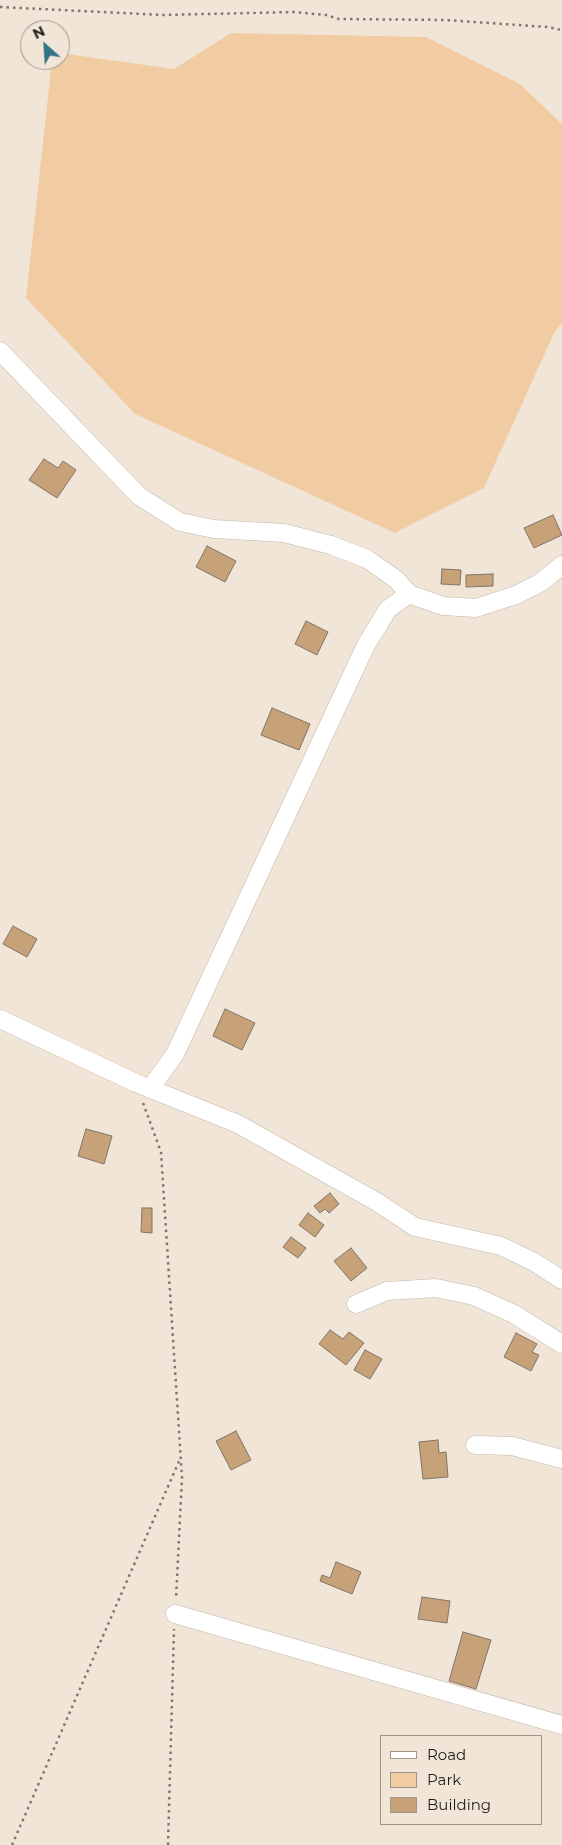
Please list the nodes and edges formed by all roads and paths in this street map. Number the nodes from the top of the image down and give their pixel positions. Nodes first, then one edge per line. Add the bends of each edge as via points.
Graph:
1 (0, 7) edge
2 (562, 30) edge
3 (0, 352) edge
4 (562, 565) edge
5 (409, 594) junction
6 (0, 1019) edge
7 (143, 1086) junction
8 (562, 1280) edge
9 (356, 1304) dead end
10 (562, 1344) edge
11 (475, 1445) dead end
12 (181, 1458) junction
13 (562, 1459) edge
14 (175, 1614) junction
15 (562, 1725) edge
16 (12, 1845) edge
17 (168, 1845) edge

1 - 2 path via 163,15 294,12 339,19 445,20
3 - 5 street via 139,496 180,522 214,529 284,533 331,545 367,559 398,580
4 - 5 street via 540,583 516,595 476,608 443,606
5 - 7 street via 388,609 366,644 175,1054
6 - 7 street
7 - 8 street via 238,1124 415,1227 501,1246
7 - 12 path via 161,1152
9 - 10 street via 387,1291 436,1288 474,1296 514,1314
11 - 13 street via 512,1446
12 - 14 path
12 - 16 path
14 - 15 street
14 - 17 path

